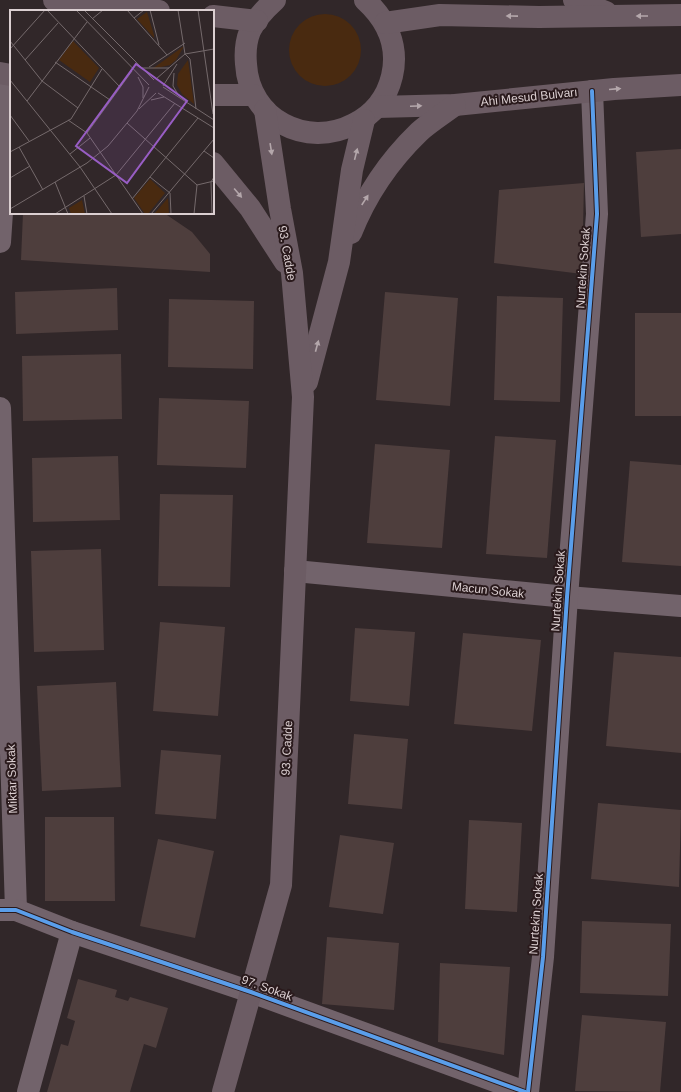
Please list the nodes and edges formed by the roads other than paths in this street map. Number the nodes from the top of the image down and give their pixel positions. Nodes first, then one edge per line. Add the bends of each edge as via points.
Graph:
1 (574, 0) edge
2 (68, 1) edge
3 (273, 1) edge
4 (376, 9) edge
5 (150, 10) edge
6 (681, 15) edge
7 (214, 16) edge
8 (616, 16) junction
9 (257, 21) junction
10 (0, 73) edge
11 (10, 75) edge
12 (681, 85) edge
13 (592, 91) junction
14 (10, 93) edge
15 (214, 95) edge
16 (259, 103) junction
17 (455, 105) junction
18 (371, 113) junction
19 (214, 164) edge
20 (0, 242) edge
21 (339, 262) junction
22 (292, 273) junction
23 (303, 397) junction
24 (0, 408) edge
25 (1, 473) edge
26 (295, 571) junction
27 (567, 598) junction
28 (681, 606) edge
29 (8, 910) edge
30 (72, 932) junction
31 (251, 992) junction
32 (28, 1092) edge
33 (223, 1092) edge
34 (525, 1092) edge
35 (528, 1092) edge

1 - 8 main road
2 - 5 main road
3 - 9 main road, 93. Cadde
8 -> 4 main road via 440,15
4 - 18 main road via 393,44 394,66 389,88
6 -> 8 main road
7 - 9 main road
9 - 16 main road, 93. Cadde via 250,31 245,52 246,74
10 - 11 main road
13 -> 12 main road, Ahi Mesud Bulvarı
13 - 17 main road, Ahi Mesud Bulvarı
13 - 27 street, Nurtekin Sokak via 597,214
14 - 20 street
15 - 16 main road
16 - 18 main road via 282,124 301,132 323,134 344,130
16 -> 22 main road, 93. Cadde
18 -> 17 main road, Ahi Mesud Bulvarı
21 -> 17 main road via 361,207 381,175 419,132
21 -> 18 main road, 93. Cadde via 352,170
19 -> 22 main road via 250,208
23 -> 21 main road, 93. Cadde
22 - 23 main road, 93. Cadde
23 - 26 main road, 93. Cadde
24 - 25 street, Miktar Sokak
25 - 29 street, Miktar Sokak
26 - 27 street, Macun Sokak
26 - 31 main road, 93. Cadde via 281,885
27 - 28 street, Macun Sokak
27 - 35 street, Nurtekin Sokak via 543,957
29 - 30 street, 97. Sokak
30 - 31 street, 97. Sokak
30 - 32 street
31 - 33 main road, 93. Cadde
31 - 34 street, 97. Sokak

